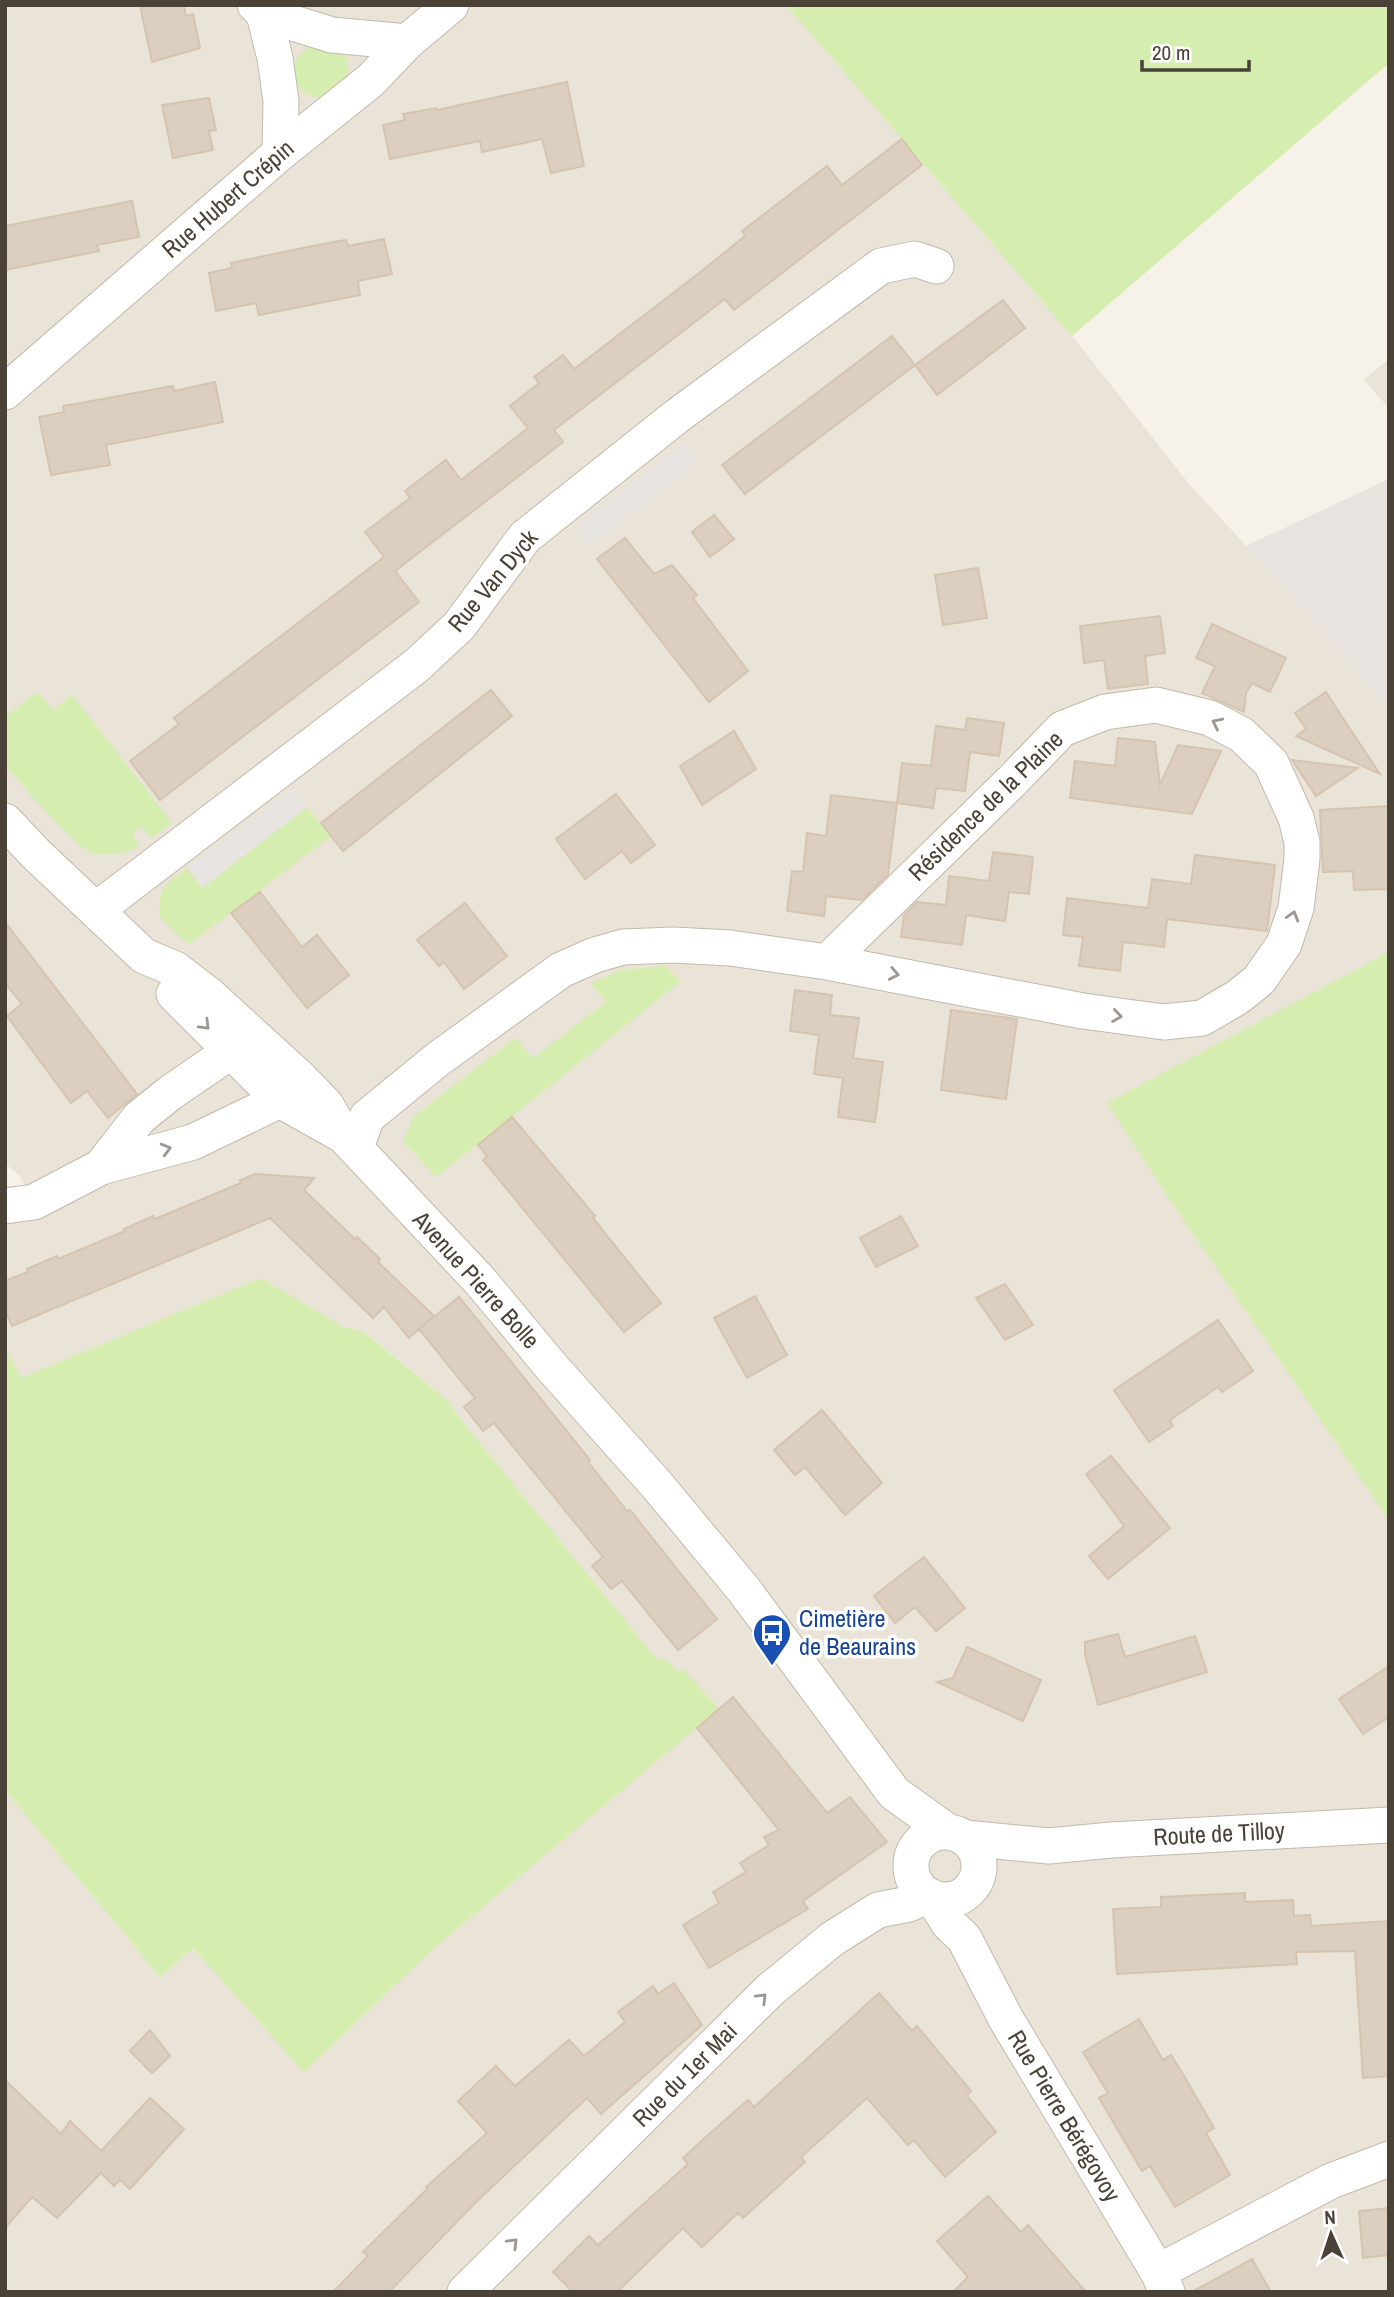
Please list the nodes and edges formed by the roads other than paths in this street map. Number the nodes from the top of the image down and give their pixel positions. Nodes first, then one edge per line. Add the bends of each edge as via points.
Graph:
1 (451, 5) edge
2 (259, 9) edge
3 (407, 42) junction
4 (280, 153) junction
5 (936, 266) dead end
6 (5, 391) edge
7 (5, 821) edge
8 (96, 910) junction
9 (827, 962) junction
10 (242, 1044) junction
11 (291, 1090) junction
12 (350, 1141) junction
13 (100, 1167) junction
14 (5, 1206) edge
15 (894, 1793) junction
16 (1389, 1825) edge
17 (956, 1835) junction
18 (1049, 1846) junction
19 (912, 1857) junction
20 (974, 1883) junction
21 (930, 1896) junction
22 (964, 1938) junction
23 (1389, 2159) edge
24 (1163, 2282) edge
25 (465, 2292) edge

1 - 3 street, Rue Hubert Crépin
2 - 3 street via 332,35
2 - 4 street via 275,58 281,101
3 - 4 street, Rue Hubert Crépin via 371,80
4 - 6 street, Rue Hubert Crépin
5 - 8 street, Rue Van Dyck via 915,259 881,266 677,416 524,537 459,626 416,666
7 - 8 street
8 - 10 street via 144,956 175,969 209,995
9 -> 9 street, Résidence de la Plaine via 1083,1012 1164,1022 1202,1018 1259,980 1284,944 1296,908 1302,859 1296,818 1271,763 1242,735 1209,718 1156,705 1105,712 1062,729
9 - 12 street, Résidence de la Plaine via 673,945 623,947 595,955 561,970 438,1059 367,1117
10 - 11 street, Avenue Pierre Bolle
10 - 13 street via 139,1118
11 - 12 street, Avenue Pierre Bolle
13 -> 11 street via 193,1142
12 - 15 street, Avenue Pierre Bolle via 481,1282 656,1484 744,1590
13 - 14 street via 34,1202
15 - 17 street, Avenue Pierre Bolle
15 - 19 street, Avenue Pierre Bolle
16 - 18 street, Route de Tilloy
17 - 18 street, Route de Tilloy
17 - 19 street via 925,1838
17 - 20 street via 975,1849 979,1863
18 - 20 street, Route de Tilloy via 999,1865
19 - 21 street via 912,1875
20 - 21 street via 960,1897
20 - 22 street
21 - 22 street, Rue Pierre Bérégovoy
25 -> 21 street, Rue du 1er Mai via 770,1990 878,1910
22 - 24 street, Rue Pierre Bérégovoy via 1006,2020
23 - 24 street via 1331,2181

